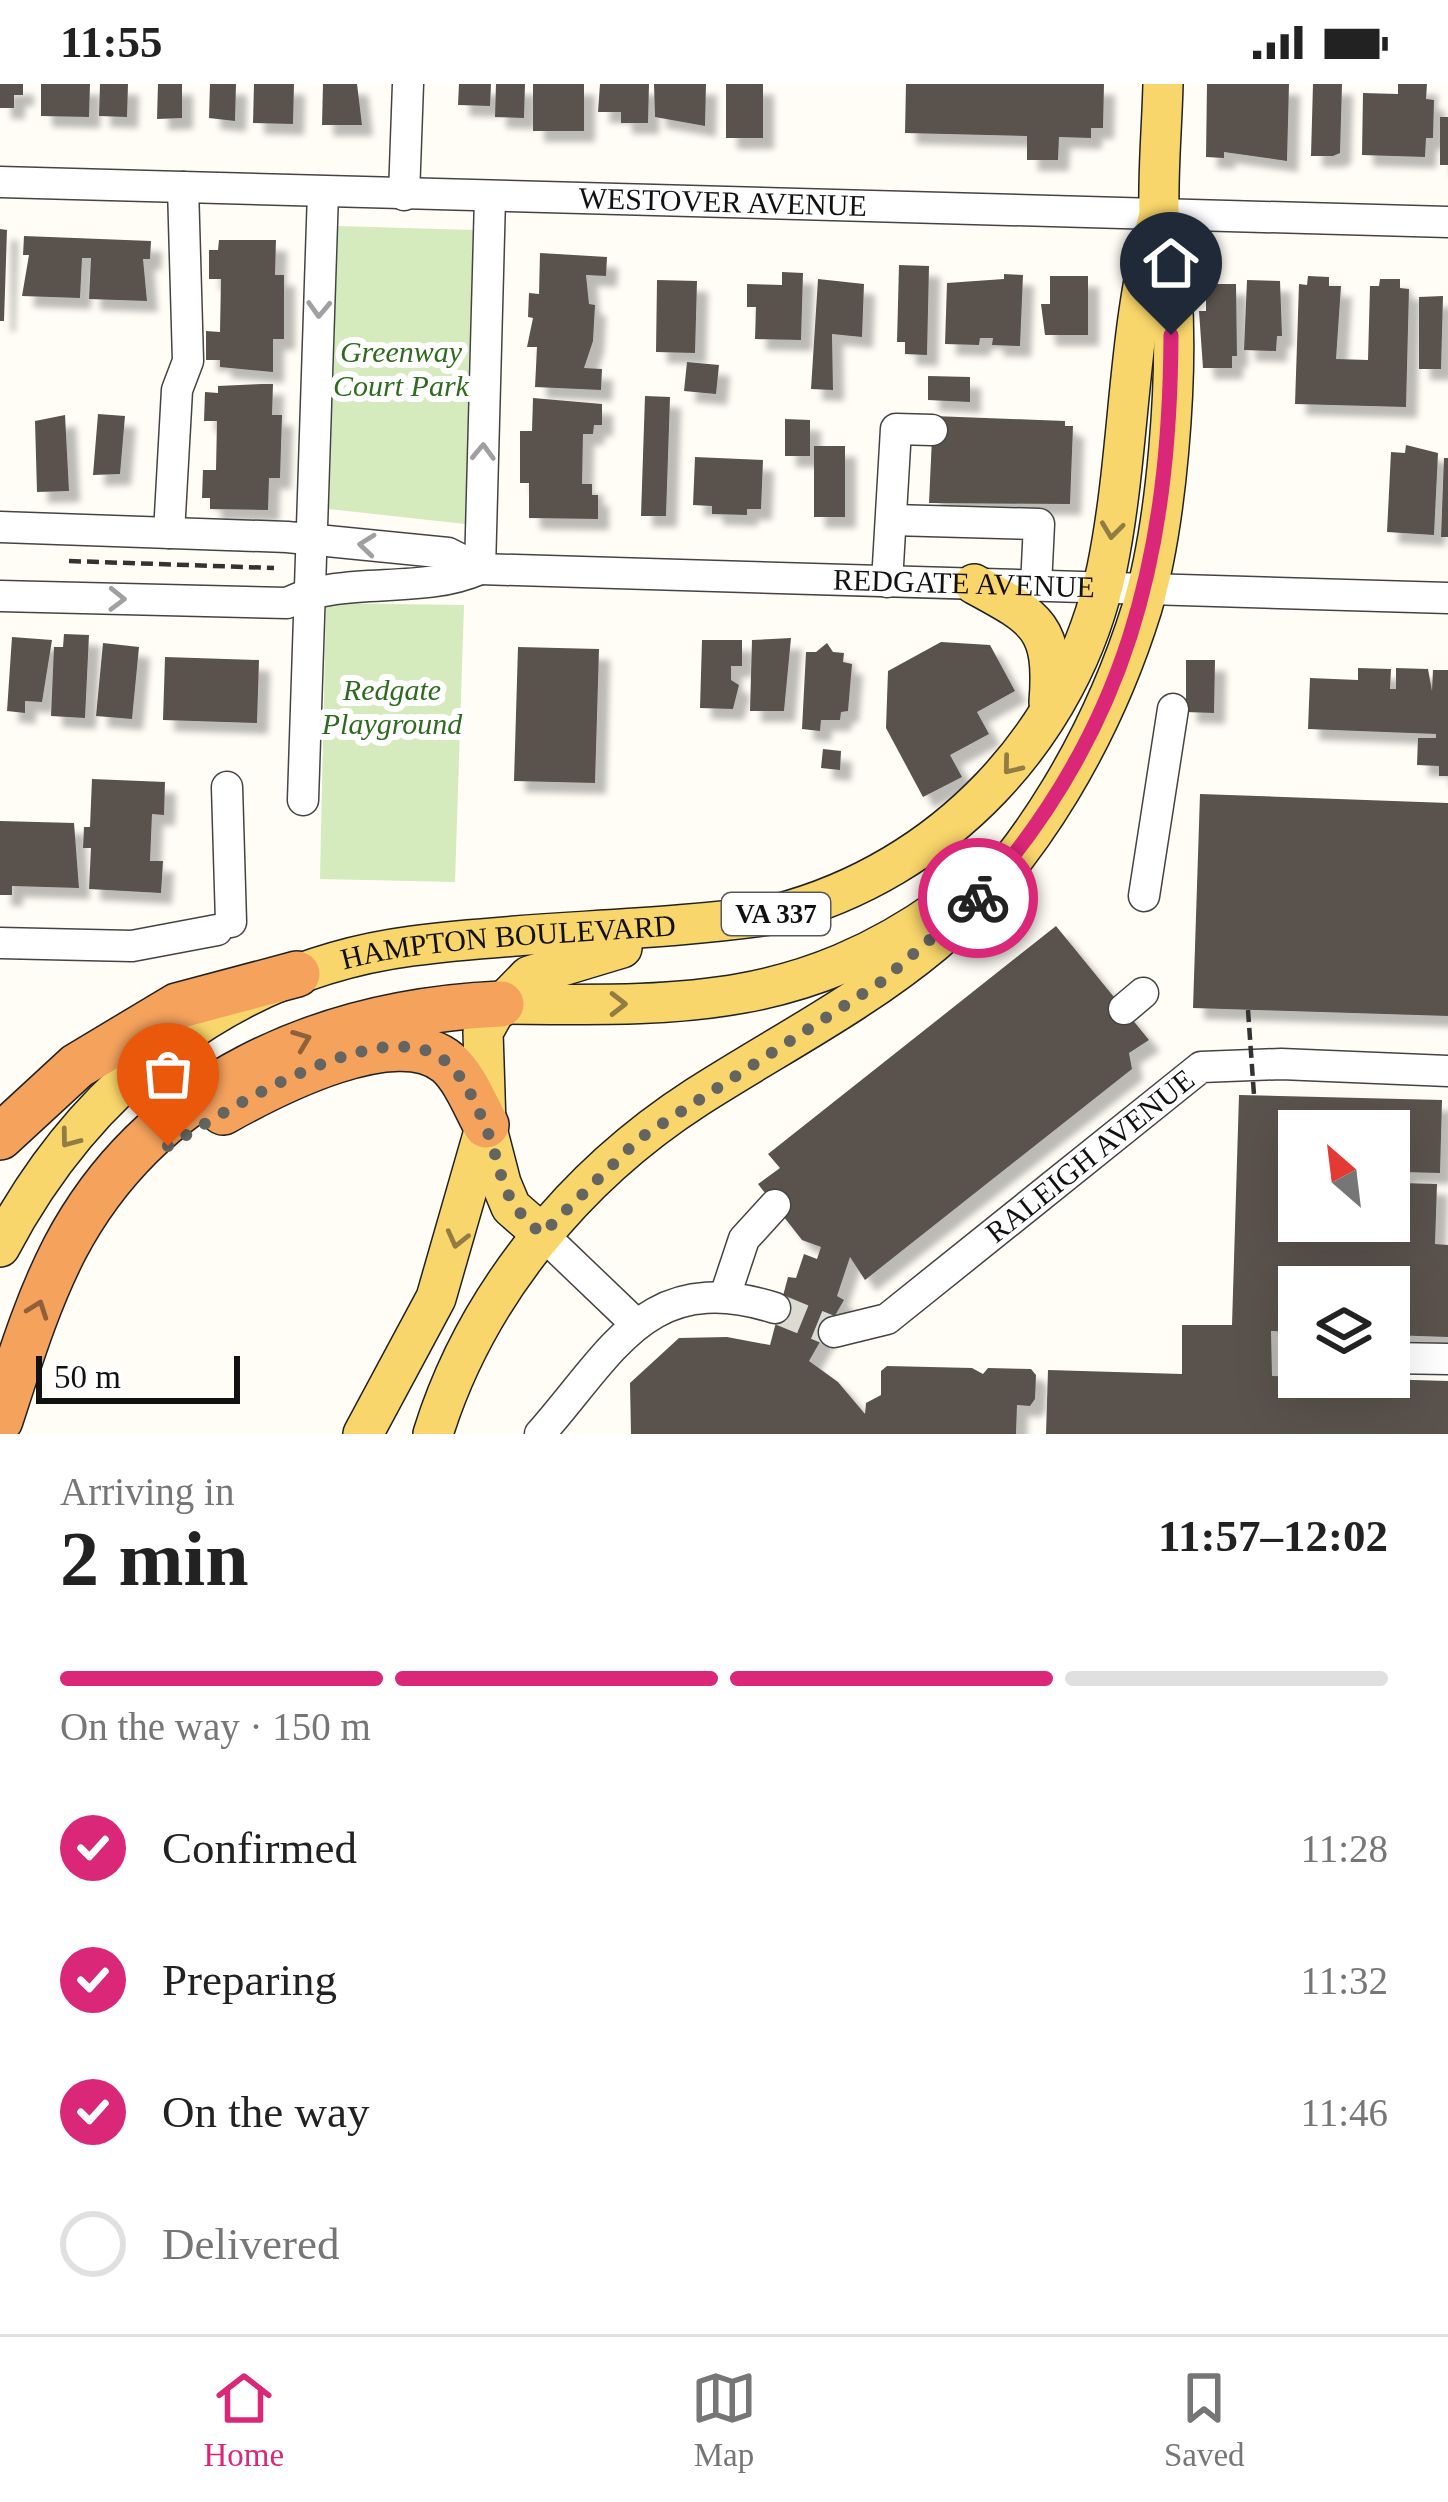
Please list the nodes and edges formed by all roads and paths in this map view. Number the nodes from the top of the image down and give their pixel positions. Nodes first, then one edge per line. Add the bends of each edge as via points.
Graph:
1 (408, 84) edge
2 (1163, 84) edge
3 (0, 182) edge
4 (183, 187) junction
5 (323, 192) junction
6 (404, 195) junction
7 (490, 199) junction
8 (1159, 215) junction
9 (1448, 222) edge
10 (932, 430) dead end
11 (892, 520) junction
12 (0, 527) edge
13 (169, 533) junction
14 (313, 540) junction
15 (479, 569) junction
16 (887, 582) junction
17 (974, 584) junction
18 (1036, 586) junction
19 (1102, 588) junction
20 (1147, 588) junction
21 (311, 591) junction
22 (0, 596) edge
23 (1448, 598) edge
24 (1174, 709) dead end
25 (1049, 711) junction
26 (226, 787) dead end
27 (303, 800) dead end
28 (1026, 837) junction
29 (1144, 896) dead end
30 (720, 922) junction
31 (0, 943) edge
32 (296, 974) junction
33 (501, 1004) junction
34 (177, 1006) junction
35 (1248, 1010) dead end
36 (1448, 1071) edge
37 (1254, 1095) dead end
38 (0, 1105) edge
39 (486, 1126) junction
40 (0, 1137) edge
41 (108, 1183) junction
42 (775, 1205) dead end
43 (542, 1234) junction
44 (0, 1247) edge
45 (725, 1296) junction
46 (775, 1308) tunnel mouth
47 (636, 1324) junction
48 (834, 1332) tunnel mouth
49 (1410, 1358) edge
50 (1448, 1359) edge
51 (0, 1422) edge
52 (15, 1434) edge
53 (363, 1434) edge
54 (434, 1434) edge
55 (540, 1434) edge

1 - 6 street
2 - 8 main road, HAMPTON BOULEVARD / VA 337
3 - 4 street, WESTOVER AVENUE
4 - 5 street, WESTOVER AVENUE
4 - 13 street via 188,361 177,390
5 - 6 street, WESTOVER AVENUE
5 -> 14 street
6 - 7 street, WESTOVER AVENUE
7 - 8 street, WESTOVER AVENUE
15 -> 7 street
8 - 9 street, WESTOVER AVENUE
8 -> 19 main road, HAMPTON BOULEVARD / VA 337 via 1138,286
8 - 20 main road, HAMPTON BOULEVARD / VA 337 via 1172,291 1171,380
10 - 11 street via 896,429
11 - 16 street
11 - 18 street via 1040,515
12 - 13 street, REDGATE AVENUE
13 - 14 street, REDGATE AVENUE
15 -> 14 street, REDGATE AVENUE via 448,553
14 - 21 street
15 - 16 street, REDGATE AVENUE
15 - 21 street, REDGATE AVENUE via 446,584
16 - 17 street, REDGATE AVENUE
17 - 18 street, REDGATE AVENUE
17 - 25 main road via 1022,610 1044,633
18 - 19 street, REDGATE AVENUE
19 - 20 street, REDGATE AVENUE
19 - 25 main road, HAMPTON BOULEVARD / VA 337
20 - 23 street, REDGATE AVENUE
20 - 28 main road, HAMPTON BOULEVARD / VA 337 via 1097,721
22 -> 21 street, REDGATE AVENUE via 287,603
21 - 27 street
24 - 29 street
25 -> 30 main road, HAMPTON BOULEVARD / VA 337 via 993,788 905,860 804,907
26 - 31 street via 224,926 133,946
33 -> 28 main road via 671,1004 784,987 923,921
28 - 43 main road, HAMPTON BOULEVARD / VA 337 via 931,944 664,1120
30 - 32 main road, HAMPTON BOULEVARD / VA 337 via 409,946
30 - 33 main road via 540,970
32 - 34 highway
32 -> 44 main road, HAMPTON BOULEVARD / VA 337 via 209,1016 105,1096
33 - 39 main road via 480,1046
41 -> 33 highway via 182,1110 266,1055 379,1017
34 - 38 highway via 80,1044
34 - 40 highway via 77,1066
35 - 37 path, bridge
36 - 48 street, RALEIGH AVENUE via 1201,1067 886,1319
39 - 41 highway via 442,1058 382,1048 252,1096
39 - 43 main road via 506,1198
39 -> 53 main road via 454,1253
51 -> 41 highway via 47,1284
42 - 45 street via 744,1239
43 - 47 street
43 - 54 main road, HAMPTON BOULEVARD / VA 337 via 477,1334
45 - 46 street
45 - 47 street via 694,1295
47 - 55 street
49 - 50 street
51 - 52 main road

